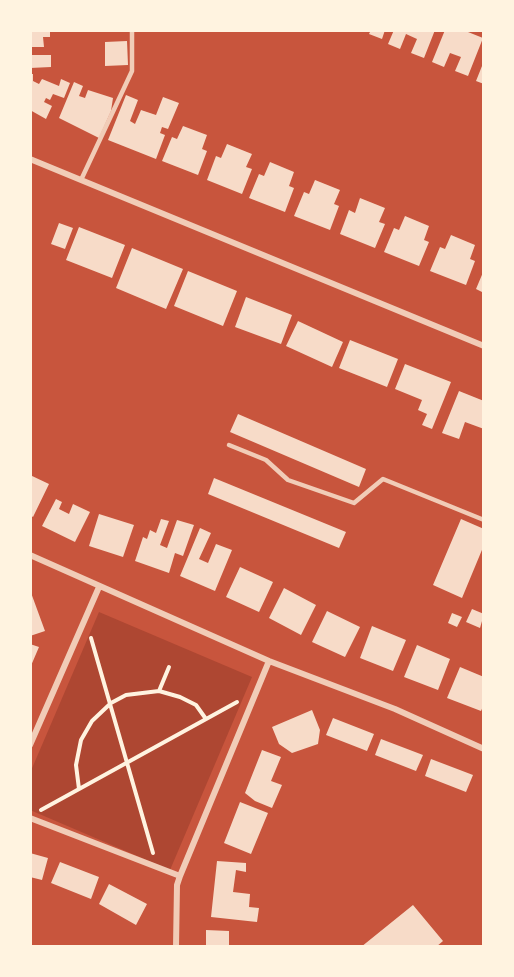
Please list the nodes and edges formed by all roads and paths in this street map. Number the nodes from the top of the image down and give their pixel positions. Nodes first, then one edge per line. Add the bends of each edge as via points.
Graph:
1 (132, 30) edge
2 (30, 159) edge
3 (81, 180) junction
4 (484, 346) edge
5 (229, 445) dead end
6 (484, 520) edge
7 (30, 555) edge
8 (99, 587) junction
9 (85, 621) junction
10 (269, 662) junction
11 (169, 667) dead end
12 (259, 690) junction
13 (159, 691) junction
14 (111, 703) junction
15 (206, 719) junction
16 (30, 746) edge
17 (484, 749) edge
18 (128, 762) junction
19 (79, 789) junction
20 (40, 810) dead end
21 (30, 818) edge
22 (158, 868) junction
23 (180, 876) junction
24 (176, 947) edge

1 - 3 lane via 132,71
2 - 3 street
3 - 4 street
5 - 6 lane via 266,460 288,480 354,503 383,479
7 - 8 street
8 - 9 street
8 - 10 street
9 - 14 path
9 - 16 street
10 - 12 street
10 - 17 street
11 - 13 path
12 - 15 path
12 - 23 street
13 - 14 path via 126,695
13 - 15 path via 196,705
14 - 18 path
14 - 19 path via 81,740 76,765
15 - 18 path
18 - 19 path
18 - 22 path
19 - 20 path
21 - 22 street
22 - 23 street
23 - 24 street

